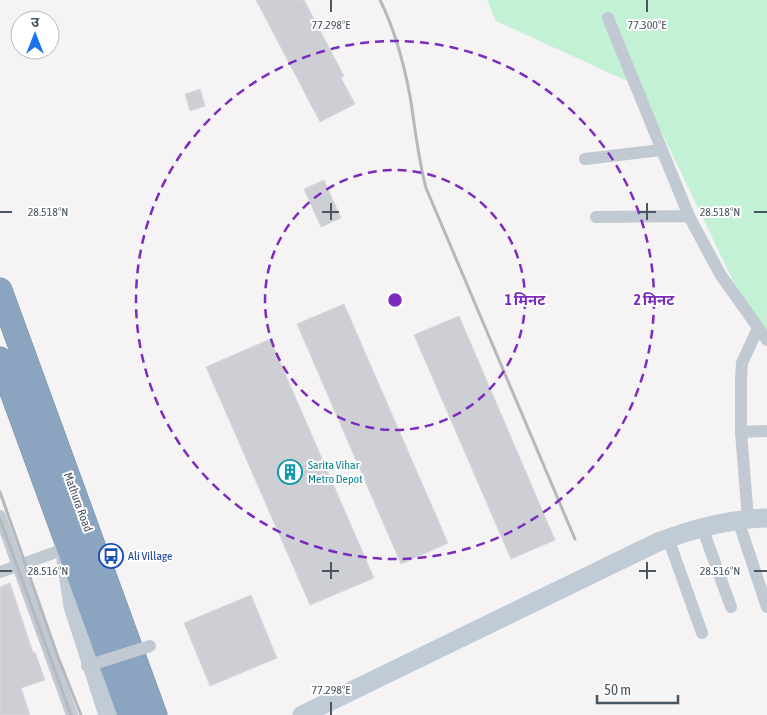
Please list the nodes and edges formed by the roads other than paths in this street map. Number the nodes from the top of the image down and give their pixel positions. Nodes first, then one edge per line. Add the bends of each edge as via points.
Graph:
1 (608, 18) dead end
2 (661, 150) junction
3 (585, 159) dead end
4 (689, 216) junction
5 (596, 217) dead end
6 (0, 290) edge
7 (758, 328) junction
8 (767, 340) edge
9 (0, 359) edge
10 (767, 431) edge
11 (741, 432) junction
12 (0, 516) edge
13 (767, 518) edge
14 (743, 520) junction
15 (702, 527) junction
16 (668, 538) junction
17 (67, 548) junction
18 (18, 565) junction
19 (0, 572) edge
20 (730, 607) dead end
21 (767, 607) edge
22 (702, 633) dead end
23 (150, 646) dead end
24 (87, 666) dead end
25 (72, 715) edge
26 (108, 715) edge
27 (130, 715) edge
28 (155, 715) edge
29 (302, 715) edge

1 - 2 street
2 - 3 street
2 - 4 street
4 - 5 street
4 - 7 street via 720,274
6 - 28 highway, Mathura Road
7 - 8 street
7 - 11 street via 742,363
9 - 17 highway, Mathura Road
10 - 11 street
11 - 14 street
12 - 18 street
13 - 14 street
14 - 15 street
14 - 21 street
15 - 16 street
15 - 20 street
16 - 22 street
16 - 29 street
17 - 18 street
17 - 26 street via 73,606
17 - 27 highway, Mathura Road
18 - 19 street
18 - 25 street
23 - 24 street, bridge

